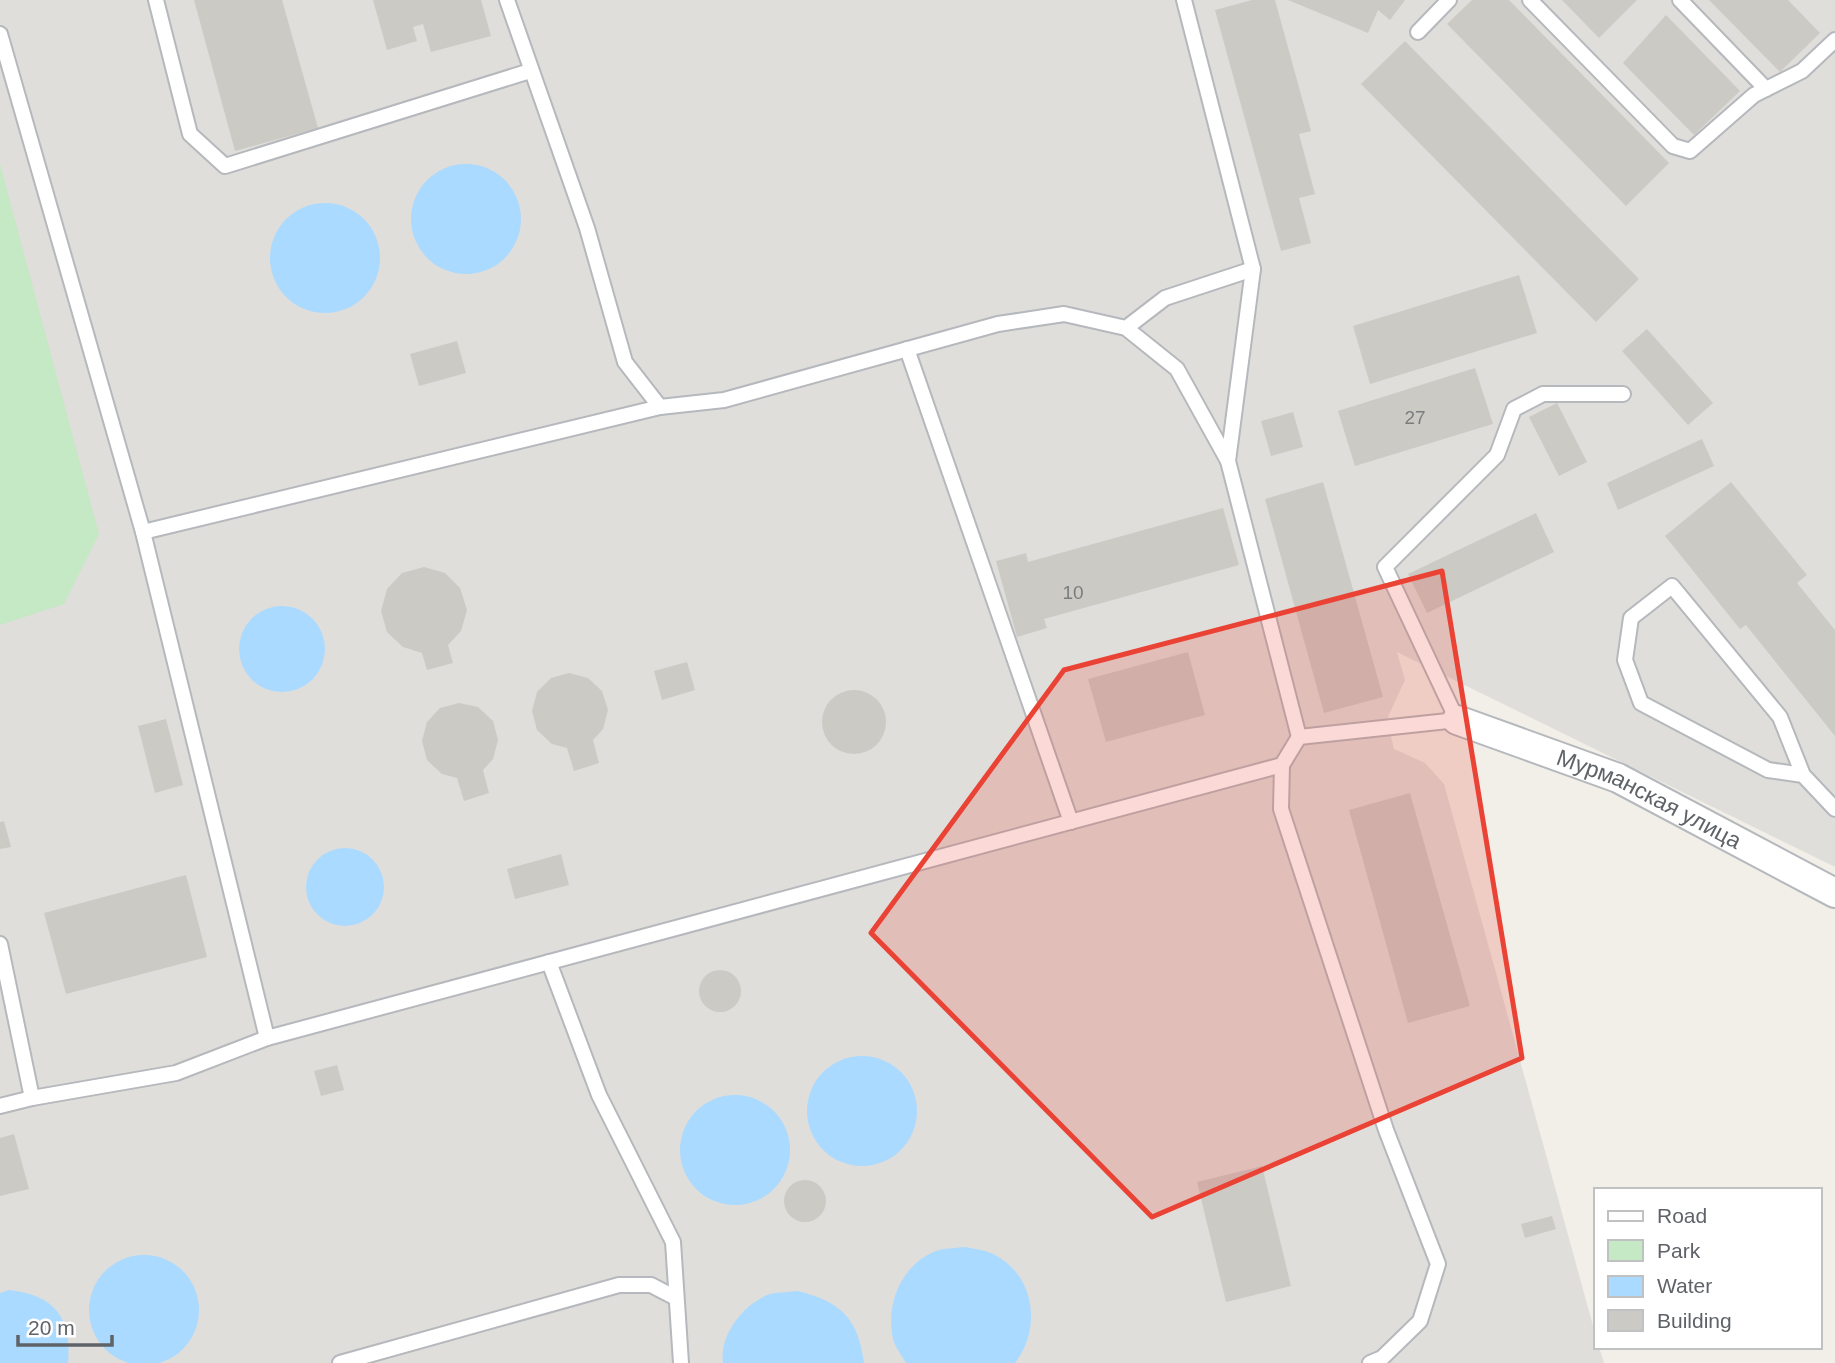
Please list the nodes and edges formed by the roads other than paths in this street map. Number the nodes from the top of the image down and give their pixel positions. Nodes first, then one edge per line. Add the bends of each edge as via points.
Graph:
1 (156, 0) edge
2 (507, 0) edge
3 (1184, 0) edge
4 (1450, 0) edge
5 (1530, 0) edge
6 (1680, 0) edge
7 (1418, 32) dead end
8 (0, 34) edge
9 (1835, 40) edge
10 (530, 71) junction
11 (1766, 89) junction
12 (1253, 269) junction
13 (1126, 328) junction
14 (907, 349) junction
15 (1623, 394) dead end
16 (660, 407) junction
17 (1228, 461) junction
18 (142, 532) junction
19 (1457, 720) junction
20 (1299, 737) junction
21 (1282, 765) junction
22 (1804, 775) junction
23 (1835, 809) edge
24 (1071, 822) junction
25 (1835, 892) edge
26 (0, 944) edge
27 (549, 962) junction
28 (267, 1038) junction
29 (32, 1098) junction
30 (0, 1107) edge
31 (676, 1298) junction
32 (341, 1363) edge
33 (681, 1363) edge
34 (1370, 1363) edge

1 - 10 lane via 190,134 225,166
2 - 10 lane
3 - 12 lane
4 - 7 lane
5 - 11 lane via 1673,146 1690,151
6 - 11 lane
8 - 18 lane
9 - 11 lane via 1802,71
10 - 16 lane via 587,228 625,362
12 - 13 lane via 1165,298
12 - 17 lane
13 - 14 lane via 1064,314 998,324
13 - 17 lane via 1177,369
14 - 16 lane via 724,400
14 - 24 lane
15 - 19 lane via 1543,394 1514,409 1497,455 1385,567
16 - 18 lane
17 - 20 lane
18 - 28 lane
19 - 20 lane
19 - 25 street, Мурманская улица via 1618,778
20 - 21 lane
21 - 24 lane
21 - 34 lane via 1281,809 1386,1130 1438,1264 1420,1321 1382,1358
22 - 22 lane via 1780,717 1672,586 1631,618 1625,660 1641,703 1768,770
22 - 23 lane
24 - 27 lane
26 - 29 lane
27 - 28 lane
27 - 31 lane via 599,1095 673,1242
28 - 29 lane via 176,1073
29 - 30 lane
31 - 32 lane via 651,1285 620,1285
31 - 33 lane

